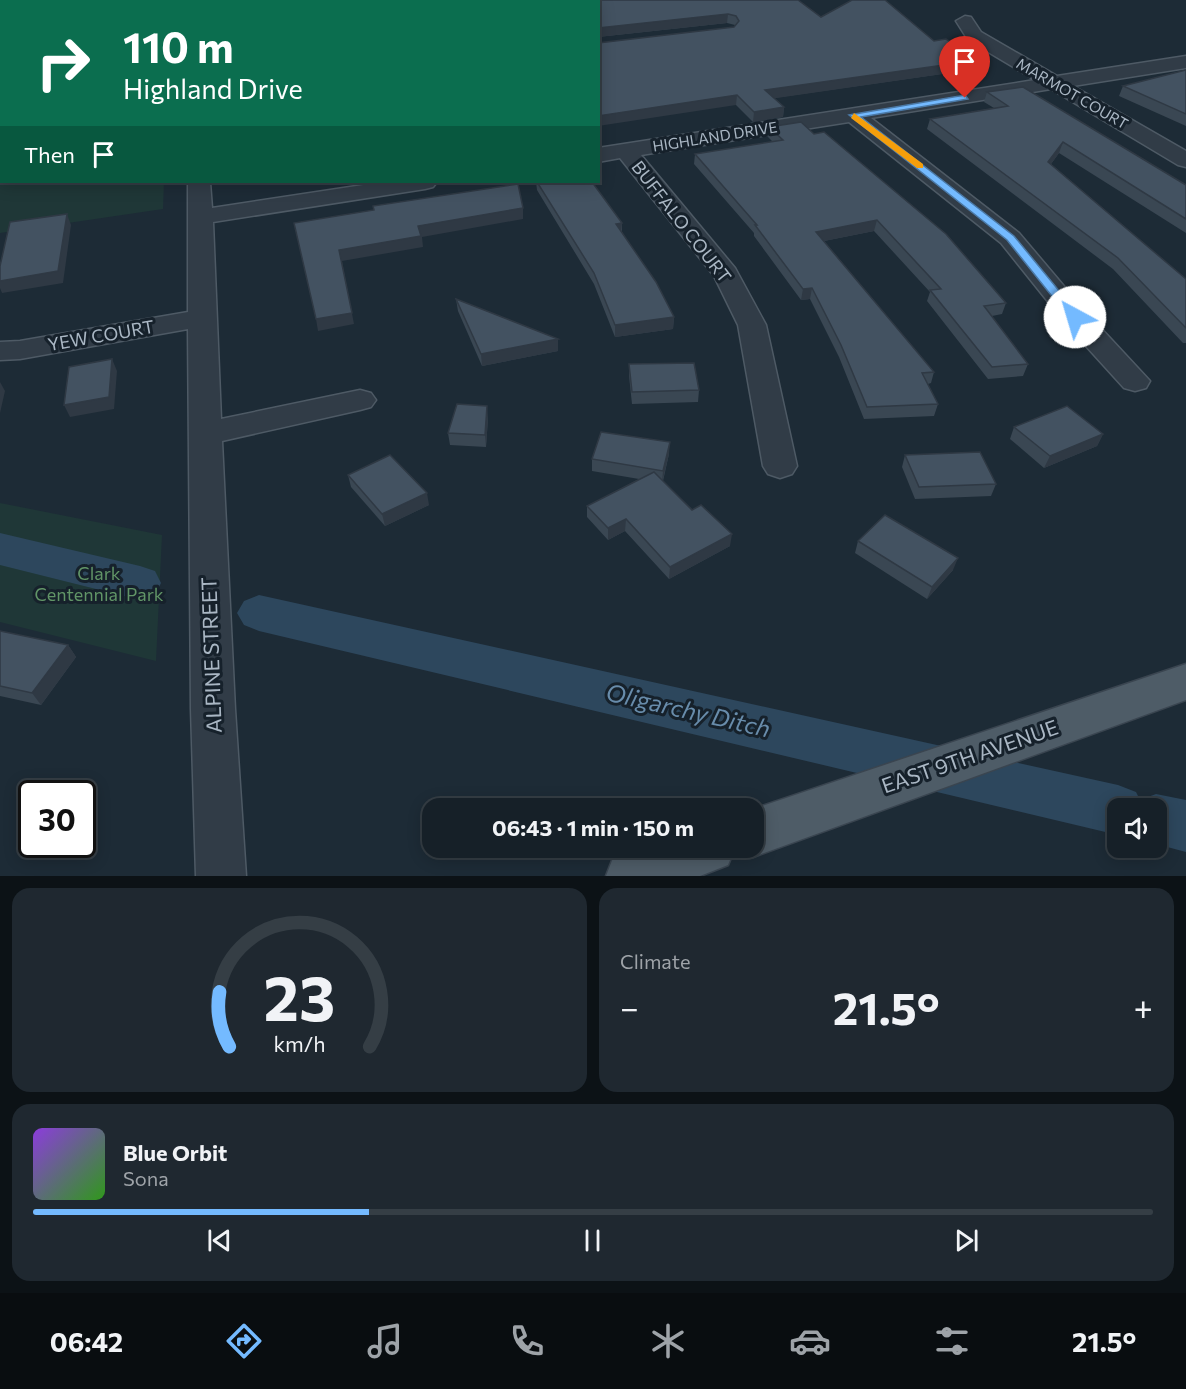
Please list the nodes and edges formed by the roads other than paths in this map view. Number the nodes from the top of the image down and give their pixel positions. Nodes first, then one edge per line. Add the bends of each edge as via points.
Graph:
1 (965, 21) dead end
2 (1186, 62) edge
3 (1054, 83) junction
4 (854, 115) junction
5 (626, 151) junction
6 (600, 155) edge
7 (1186, 160) edge
8 (199, 183) edge
9 (419, 183) edge
10 (200, 217) junction
11 (202, 318) junction
12 (0, 351) edge
13 (1135, 381) dead end
14 (360, 400) dead end
15 (206, 433) junction
16 (780, 466) dead end
17 (1186, 682) edge
18 (764, 829) edge
19 (682, 858) edge
20 (221, 876) edge
21 (631, 876) edge

1 - 3 street, MARMOT COURT via 974,36
2 - 3 street, HIGHLAND DRIVE
3 - 4 street, HIGHLAND DRIVE
3 - 7 street, MARMOT COURT
4 - 5 street, HIGHLAND DRIVE
4 - 13 street via 1010,238 1075,317
5 - 6 street, HIGHLAND DRIVE
5 - 16 street, BUFFALO COURT via 726,274 752,325
8 - 10 street, ALPINE STREET
9 - 10 street
10 - 11 street, ALPINE STREET
11 - 12 street, YEW COURT
11 - 15 street, ALPINE STREET
14 - 15 street
15 - 20 street, ALPINE STREET
17 - 18 main road, EAST 9TH AVENUE
19 - 21 main road

